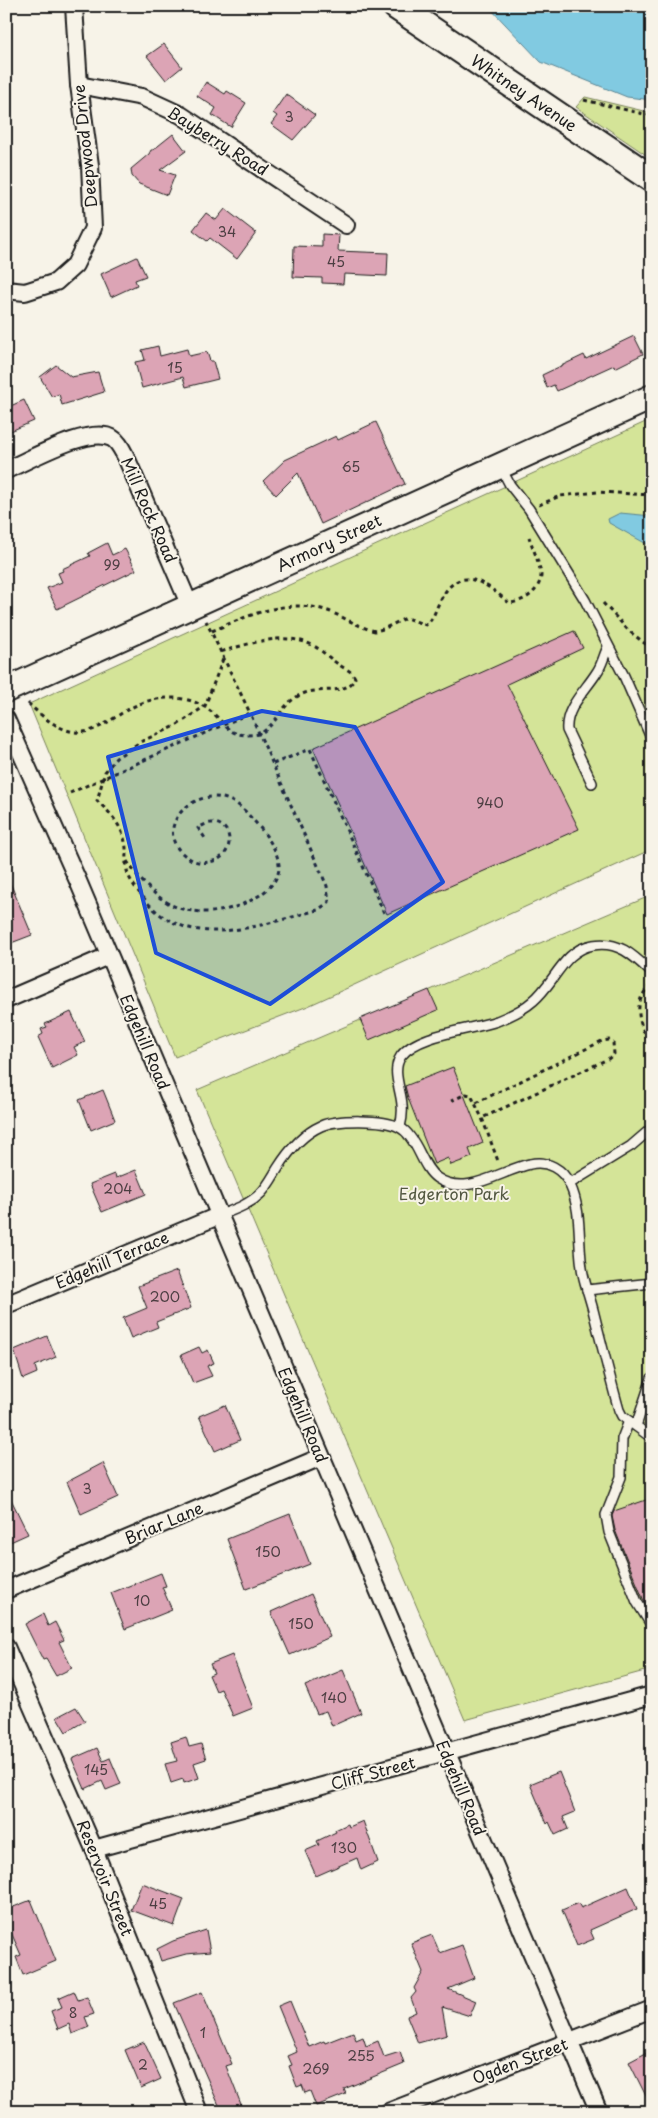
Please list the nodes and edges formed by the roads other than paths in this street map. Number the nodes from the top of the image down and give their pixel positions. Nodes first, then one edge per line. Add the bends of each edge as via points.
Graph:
1 (74, 6) edge
2 (396, 6) edge
3 (79, 85) junction
4 (652, 179) edge
5 (346, 225) dead end
6 (6, 290) edge
7 (652, 397) edge
8 (500, 465) junction
9 (6, 470) edge
10 (198, 613) junction
11 (608, 647) junction
12 (12, 687) edge
13 (6, 719) edge
14 (652, 740) edge
15 (592, 783) dead end
16 (108, 956) junction
17 (652, 973) edge
18 (6, 1000) edge
19 (400, 1127) junction
20 (652, 1128) edge
21 (570, 1184) junction
22 (218, 1216) junction
23 (652, 1283) edge
24 (587, 1290) junction
25 (6, 1306) edge
26 (652, 1378) edge
27 (632, 1424) junction
28 (652, 1438) edge
29 (321, 1457) junction
30 (6, 1590) edge
31 (652, 1626) edge
32 (6, 1647) edge
33 (652, 1695) edge
34 (446, 1752) junction
35 (94, 1849) junction
36 (652, 2009) edge
37 (569, 2042) junction
38 (199, 2112) edge
39 (388, 2112) edge
40 (598, 2112) edge

1 - 3 street, Deepwood Drive
2 - 4 main road, Whitney Avenue
3 - 5 street, Bayberry Road via 142,97 181,115
3 - 6 street, Deepwood Drive via 90,164 93,228 75,265 56,282 25,292
7 - 8 main road, Armory Street
8 - 10 main road, Armory Street
8 - 11 lane via 585,600
9 - 10 street, Mill Rock Road via 77,439 105,436 114,439 126,457
10 - 12 main road, Armory Street
11 - 14 lane
11 - 15 lane via 599,670 566,721 567,730
13 - 16 street, Edgehill Road
16 - 18 street
16 - 22 street, Edgehill Road
17 - 19 lane via 621,947 608,943 591,945 571,956 539,996 514,1014 424,1040 412,1047 401,1056 397,1065 403,1116
19 - 21 lane via 409,1135 434,1176 455,1186 530,1164 548,1163
19 - 22 lane via 349,1120 321,1126 287,1155 263,1192 245,1205
20 - 21 lane via 632,1146
21 - 24 lane via 576,1204 581,1263
22 - 25 street, Edgehill Terrace
22 - 29 street, Edgehill Road
23 - 24 lane
24 - 27 lane via 619,1410
26 - 27 lane
27 - 28 lane
27 - 31 lane via 622,1439 621,1477 606,1515 609,1532 637,1602
29 - 30 street, Briar Lane
29 - 34 street, Edgehill Road
32 - 35 street, Reservoir Street
33 - 34 street, Cliff Street
34 - 35 street, Cliff Street
34 - 37 street, Edgehill Road
35 - 38 street, Reservoir Street
36 - 37 street, Ogden Street
37 - 39 street, Ogden Street
37 - 40 street, Edgehill Road

